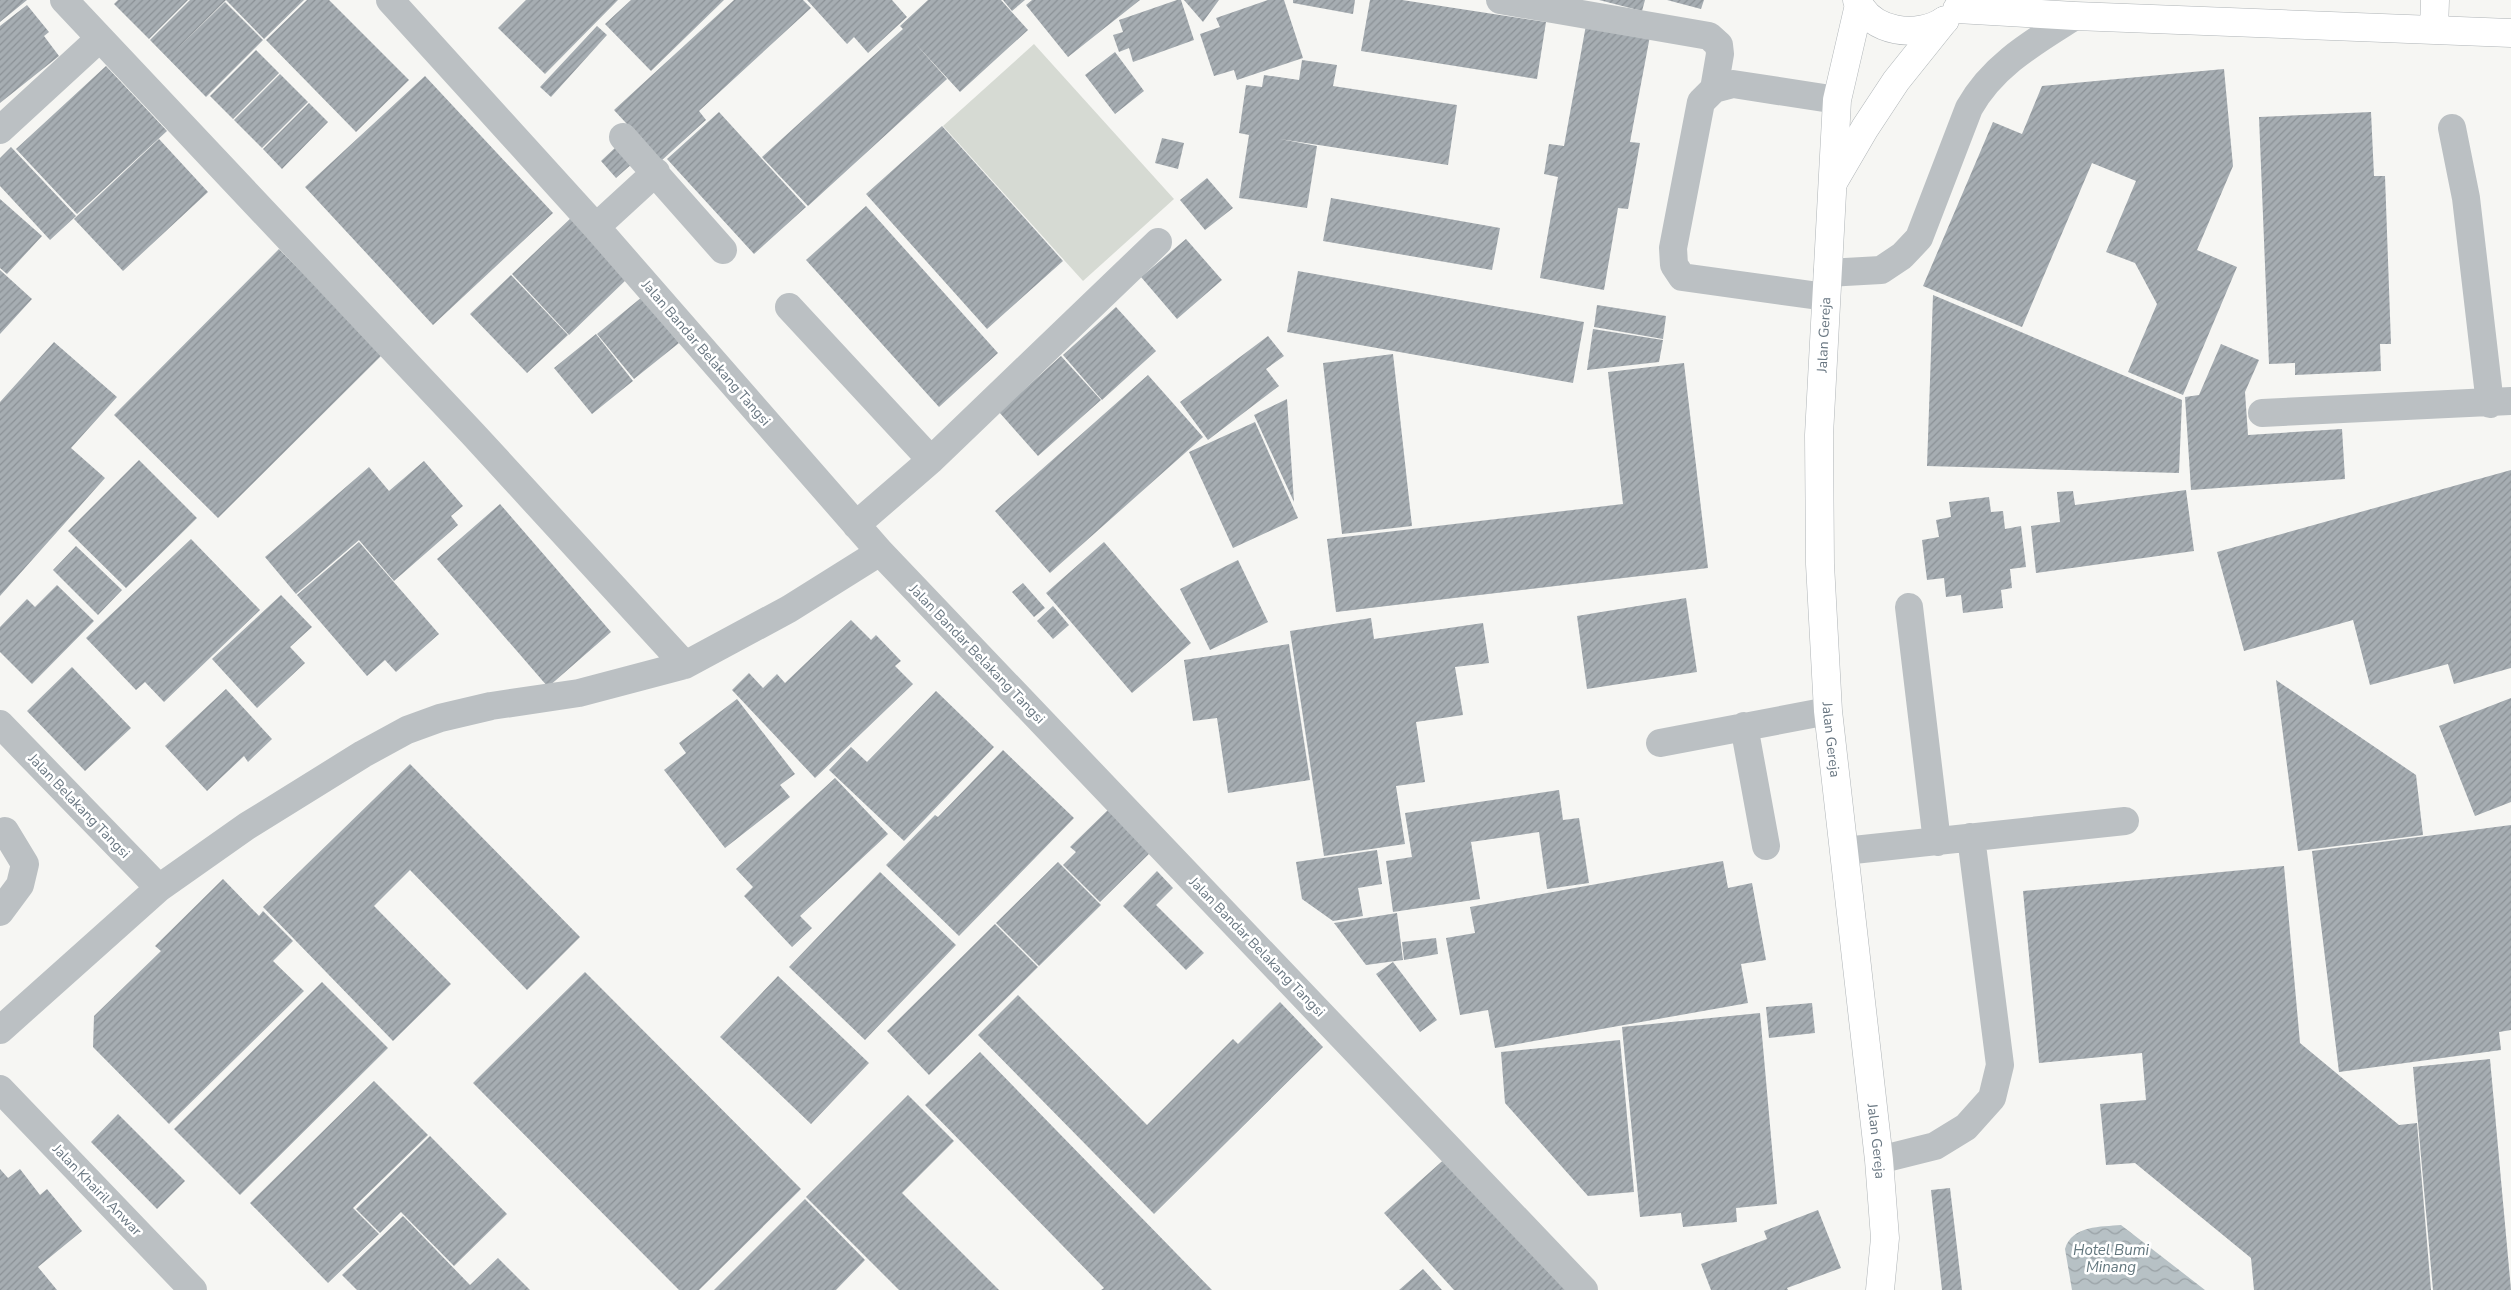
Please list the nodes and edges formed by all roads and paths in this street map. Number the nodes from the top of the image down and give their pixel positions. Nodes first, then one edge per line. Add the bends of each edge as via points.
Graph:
1 (64, 0) edge
2 (390, 0) edge
3 (1500, 0) edge
4 (2435, 0) edge
5 (1858, 3) edge
6 (1954, 10) edge
7 (2075, 16) junction
8 (2434, 29) junction
9 (2511, 33) edge
10 (99, 39) junction
11 (1714, 89) junction
12 (1837, 100) junction
13 (2452, 128) dead end
14 (0, 130) edge
15 (623, 136) dead end
16 (656, 172) junction
17 (1831, 186) junction
18 (596, 226) junction
19 (1158, 242) dead end
20 (723, 250) dead end
21 (1826, 285) junction
22 (789, 307) dead end
23 (2500, 402) edge
24 (2262, 413) dead end
25 (931, 460) junction
26 (856, 525) junction
27 (880, 552) junction
28 (1909, 606) dead end
29 (685, 665) junction
30 (1828, 711) junction
31 (0, 724) edge
32 (1744, 726) junction
33 (1660, 743) dead end
34 (2124, 821) dead end
35 (5, 831) dead end
36 (1971, 837) junction
37 (1937, 842) junction
38 (1766, 846) dead end
39 (1844, 851) junction
40 (159, 888) junction
41 (0, 912) edge
42 (0, 1030) edge
43 (0, 1089) edge
44 (1879, 1160) junction
45 (193, 1290) edge
46 (1584, 1290) edge
47 (1880, 1290) edge

1 - 10 street
2 - 18 street, Jalan Bandar Belakang Tangsi
3 - 11 street via 1709,36 1719,45 1720,54
4 - 8 main road
5 - 6 main road via 1872,19 1889,28 1907,32 1926,29
5 - 12 main road, Jalan Gereja
6 - 7 main road
6 - 17 main road via 1896,81
7 - 8 main road
7 - 21 street via 2022,50 1979,91 1969,108 1919,238 1902,256 1881,270
8 - 9 main road
10 - 14 street
10 - 29 street via 473,434
11 - 12 street via 1733,84
11 - 21 street via 1701,102 1673,248 1674,265 1682,277
12 - 17 main road, Jalan Gereja
13 - 23 street
15 - 16 street
16 - 18 street
16 - 20 street
17 - 21 main road, Jalan Gereja
18 - 26 street, Jalan Bandar Belakang Tangsi
19 - 25 street
21 - 30 main road, Jalan Gereja via 1819,445 1820,564
22 - 25 street
23 - 24 street
25 - 26 street
26 - 27 street, Jalan Bandar Belakang Tangsi
27 - 29 street via 789,609
27 - 46 street, Jalan Bandar Belakang Tangsi
28 - 37 street
29 - 40 street via 579,693 491,706 407,730 247,826
30 - 32 street
30 - 39 main road, Jalan Gereja
31 - 40 street, Jalan Belakang Tangsi
32 - 33 street
32 - 38 street
34 - 36 street
35 - 41 street via 25,864 20,885
36 - 37 street
36 - 44 street via 2000,1065 1992,1098 1966,1127 1935,1146
37 - 39 street
39 - 44 main road, Jalan Gereja
40 - 42 street
43 - 45 street, Jalan Khairil Anwar
44 - 47 main road, Jalan Gereja via 1885,1238

